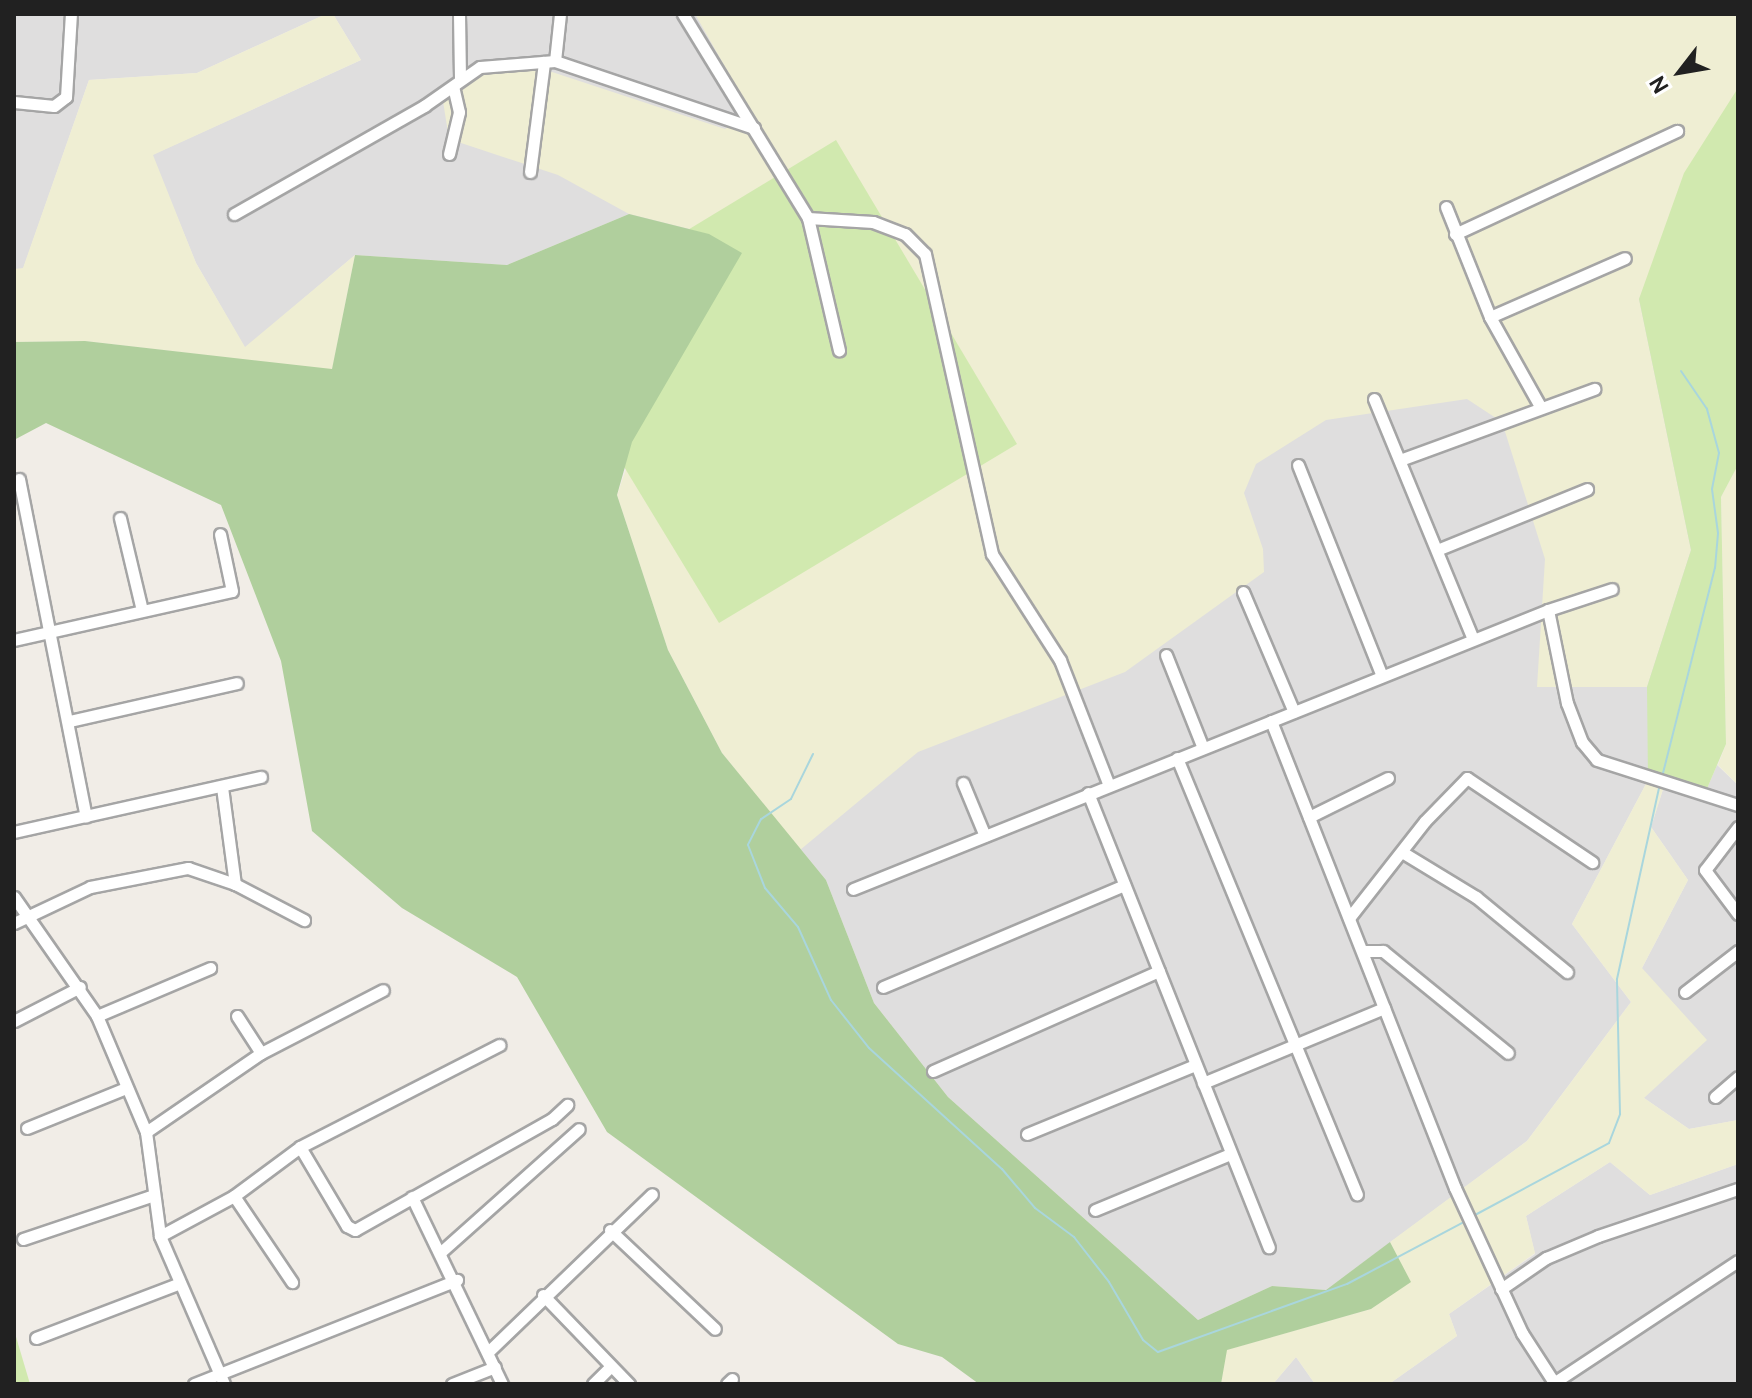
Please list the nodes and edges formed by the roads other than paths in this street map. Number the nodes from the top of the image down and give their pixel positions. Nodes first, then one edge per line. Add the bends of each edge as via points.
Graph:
1 (71, 14) edge
2 (459, 14) edge
3 (560, 14) edge
4 (683, 14) edge
5 (549, 61) junction
6 (456, 82) junction
7 (14, 102) edge
8 (754, 128) junction
9 (1677, 131) dead end
10 (449, 154) dead end
11 (530, 172) dead end
12 (1446, 207) dead end
13 (234, 214) dead end
14 (808, 218) junction
15 (1455, 234) junction
16 (1625, 258) dead end
17 (1490, 317) junction
18 (839, 350) dead end
19 (1594, 389) dead end
20 (1374, 399) dead end
21 (1540, 406) junction
22 (1400, 460) junction
23 (1298, 465) dead end
24 (19, 479) dead end
25 (1587, 489) dead end
26 (120, 518) dead end
27 (220, 534) dead end
28 (1437, 550) junction
29 (1612, 589) dead end
30 (1243, 592) dead end
31 (142, 610) junction
32 (1548, 610) junction
33 (50, 631) junction
34 (1473, 639) junction
35 (14, 640) edge
36 (1166, 655) dead end
37 (1382, 676) junction
38 (237, 683) dead end
39 (1294, 712) junction
40 (70, 721) junction
41 (1271, 721) junction
42 (1203, 748) junction
43 (1177, 758) junction
44 (261, 777) dead end
45 (1388, 778) dead end
46 (963, 783) dead end
47 (1108, 783) junction
48 (222, 787) junction
49 (1088, 793) junction
50 (1738, 805) edge
51 (86, 816) junction
52 (1309, 817) junction
53 (1738, 827) edge
54 (14, 832) edge
55 (985, 836) junction
56 (1402, 852) junction
57 (1592, 862) dead end
58 (235, 884) junction
59 (1124, 885) junction
60 (853, 889) dead end
61 (14, 897) edge
62 (1738, 914) edge
63 (27, 915) junction
64 (1349, 918) junction
65 (304, 920) dead end
66 (14, 923) edge
67 (1364, 951) junction
68 (1738, 951) edge
69 (210, 968) dead end
70 (1159, 971) junction
71 (1567, 972) dead end
72 (80, 987) junction
73 (883, 987) dead end
74 (383, 990) dead end
75 (1685, 992) dead end
76 (1384, 1008) junction
77 (97, 1016) junction
78 (237, 1016) dead end
79 (14, 1021) edge
80 (499, 1045) dead end
81 (1293, 1047) junction
82 (261, 1053) junction
83 (1508, 1053) dead end
84 (1195, 1065) junction
85 (933, 1071) dead end
86 (1738, 1077) edge
87 (1203, 1083) junction
88 (126, 1088) junction
89 (1715, 1097) dead end
90 (567, 1105) dead end
91 (27, 1128) dead end
92 (579, 1129) dead end
93 (146, 1132) junction
94 (1027, 1134) dead end
95 (300, 1147) junction
96 (1230, 1154) junction
97 (1738, 1189) edge
98 (652, 1194) dead end
99 (1357, 1194) dead end
100 (151, 1196) junction
101 (234, 1196) junction
102 (412, 1197) junction
103 (1095, 1210) dead end
104 (610, 1230) junction
105 (160, 1236) junction
106 (23, 1239) dead end
107 (1269, 1247) dead end
108 (442, 1251) junction
109 (1738, 1261) edge
110 (457, 1280) junction
111 (292, 1282) dead end
112 (180, 1283) junction
113 (1501, 1289) junction
114 (543, 1295) junction
115 (715, 1329) dead end
116 (36, 1338) dead end
117 (489, 1351) junction
118 (495, 1367) junction
119 (610, 1367) junction
120 (222, 1379) edge
121 (194, 1384) edge
122 (452, 1384) edge
123 (502, 1384) edge
124 (593, 1384) edge
125 (629, 1384) edge
126 (1553, 1384) edge

1 - 7 street via 66,97 54,106
2 - 6 street
3 - 5 street
4 - 8 street
5 - 6 street via 487,65
5 - 8 street
5 - 11 street
6 - 10 street via 459,112
6 - 13 street
8 - 14 street
9 - 15 street
12 - 15 street
14 - 18 street
14 - 47 street via 873,222 905,234 925,254 992,554 1060,660
15 - 17 street
16 - 17 street
17 - 21 street
19 - 21 street
20 - 22 street
21 - 22 street
22 - 28 street
23 - 37 street
24 - 33 street
25 - 28 street
26 - 31 street
27 - 31 street via 232,591
28 - 34 street
29 - 32 street
30 - 39 street
31 - 33 street
32 - 34 street
32 - 50 street via 1567,703 1582,742 1597,760
33 - 35 street
33 - 40 street
34 - 37 street
36 - 42 street
37 - 39 street
38 - 40 street
39 - 41 street
40 - 51 street
41 - 42 street
41 - 52 street
42 - 43 street
43 - 47 street
43 - 81 street
44 - 48 street
45 - 52 street
46 - 55 street
47 - 49 street
48 - 51 street
48 - 58 street
49 - 55 street
49 - 59 street
51 - 54 street
52 - 64 street
53 - 62 street via 1705,870
55 - 60 street
56 - 57 street via 1467,778
56 - 64 street
56 - 71 street via 1476,897
58 - 63 street via 188,868 158,871 90,887
58 - 65 street
59 - 70 street
59 - 73 street
61 - 63 street
63 - 66 street
63 - 72 street
64 - 67 street
67 - 76 street
67 - 83 street via 1383,951
68 - 75 street
69 - 77 street
70 - 84 street
70 - 85 street
72 - 77 street
72 - 79 street
74 - 82 street
76 - 81 street
76 - 113 street
77 - 88 street
78 - 82 street
80 - 95 street
81 - 87 street
81 - 99 street
82 - 93 street
84 - 87 street
84 - 94 street
86 - 89 street
87 - 96 street
88 - 91 street
88 - 93 street
90 - 102 street
92 - 108 street
93 - 100 street
95 - 101 street
95 - 102 street via 347,1226 355,1230
96 - 103 street
96 - 107 street
97 - 113 street via 1572,1247
98 - 104 street
100 - 105 street
100 - 106 street
101 - 105 street
101 - 111 street
102 - 108 street
104 - 114 street
104 - 115 street
105 - 112 street
108 - 110 street
109 - 126 street
110 - 117 street
110 - 120 street
112 - 116 street
112 - 120 street
113 - 126 street
114 - 117 street
114 - 119 street
117 - 118 street
118 - 122 street
118 - 123 street
119 - 124 street
119 - 125 street
120 - 121 street

